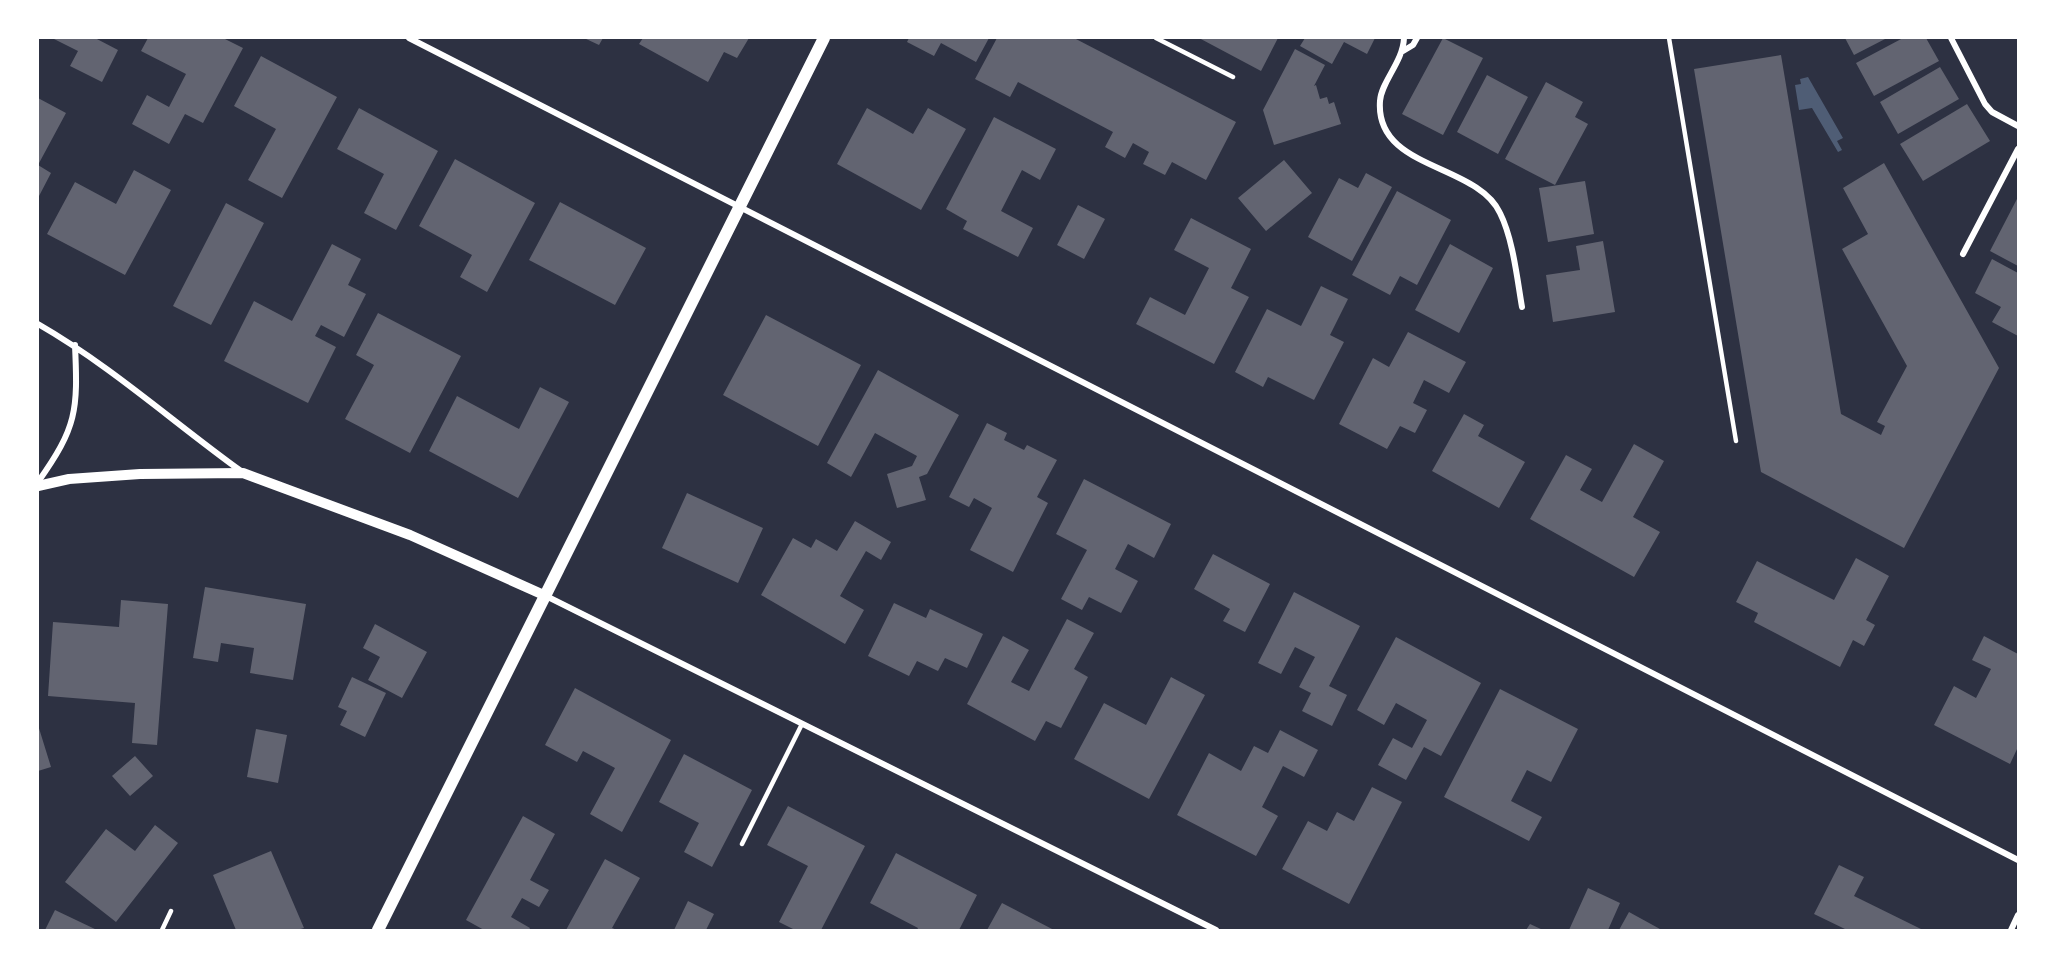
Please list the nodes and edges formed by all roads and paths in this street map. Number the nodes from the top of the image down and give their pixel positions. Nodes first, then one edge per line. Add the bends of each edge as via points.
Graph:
1 (408, 38) edge
2 (824, 38) edge
3 (1158, 38) edge
4 (1404, 38) edge
5 (1417, 38) edge
6 (1669, 38) edge
7 (1950, 38) edge
8 (1403, 51) junction
9 (1233, 77) dead end
10 (2019, 126) edge
11 (2019, 149) edge
12 (738, 205) junction
13 (1963, 254) dead end
14 (1522, 307) dead end
15 (38, 324) edge
16 (75, 345) junction
17 (1736, 441) dead end
18 (243, 473) junction
19 (38, 484) edge
20 (546, 596) junction
21 (802, 724) junction
22 (742, 844) dead end
23 (2019, 860) edge
24 (171, 911) dead end
25 (2019, 915) edge
26 (162, 930) edge
27 (378, 930) edge
28 (1216, 930) edge
29 (2011, 930) edge

1 - 12 street
2 - 12 main road
3 - 9 lane
4 - 8 street
5 - 8 street
6 - 17 lane
7 - 10 street via 1985,104
8 - 14 street via 1380,99 1384,130 1400,148 1477,188 1500,212
11 - 13 street
12 - 20 main road
12 - 23 street
15 - 16 street
16 - 18 street
16 - 19 street via 77,397 71,427
18 - 19 street via 102,477
18 - 20 street via 410,535
20 - 21 street
20 - 27 main road
21 - 22 lane
21 - 28 street
24 - 26 lane
25 - 29 street

